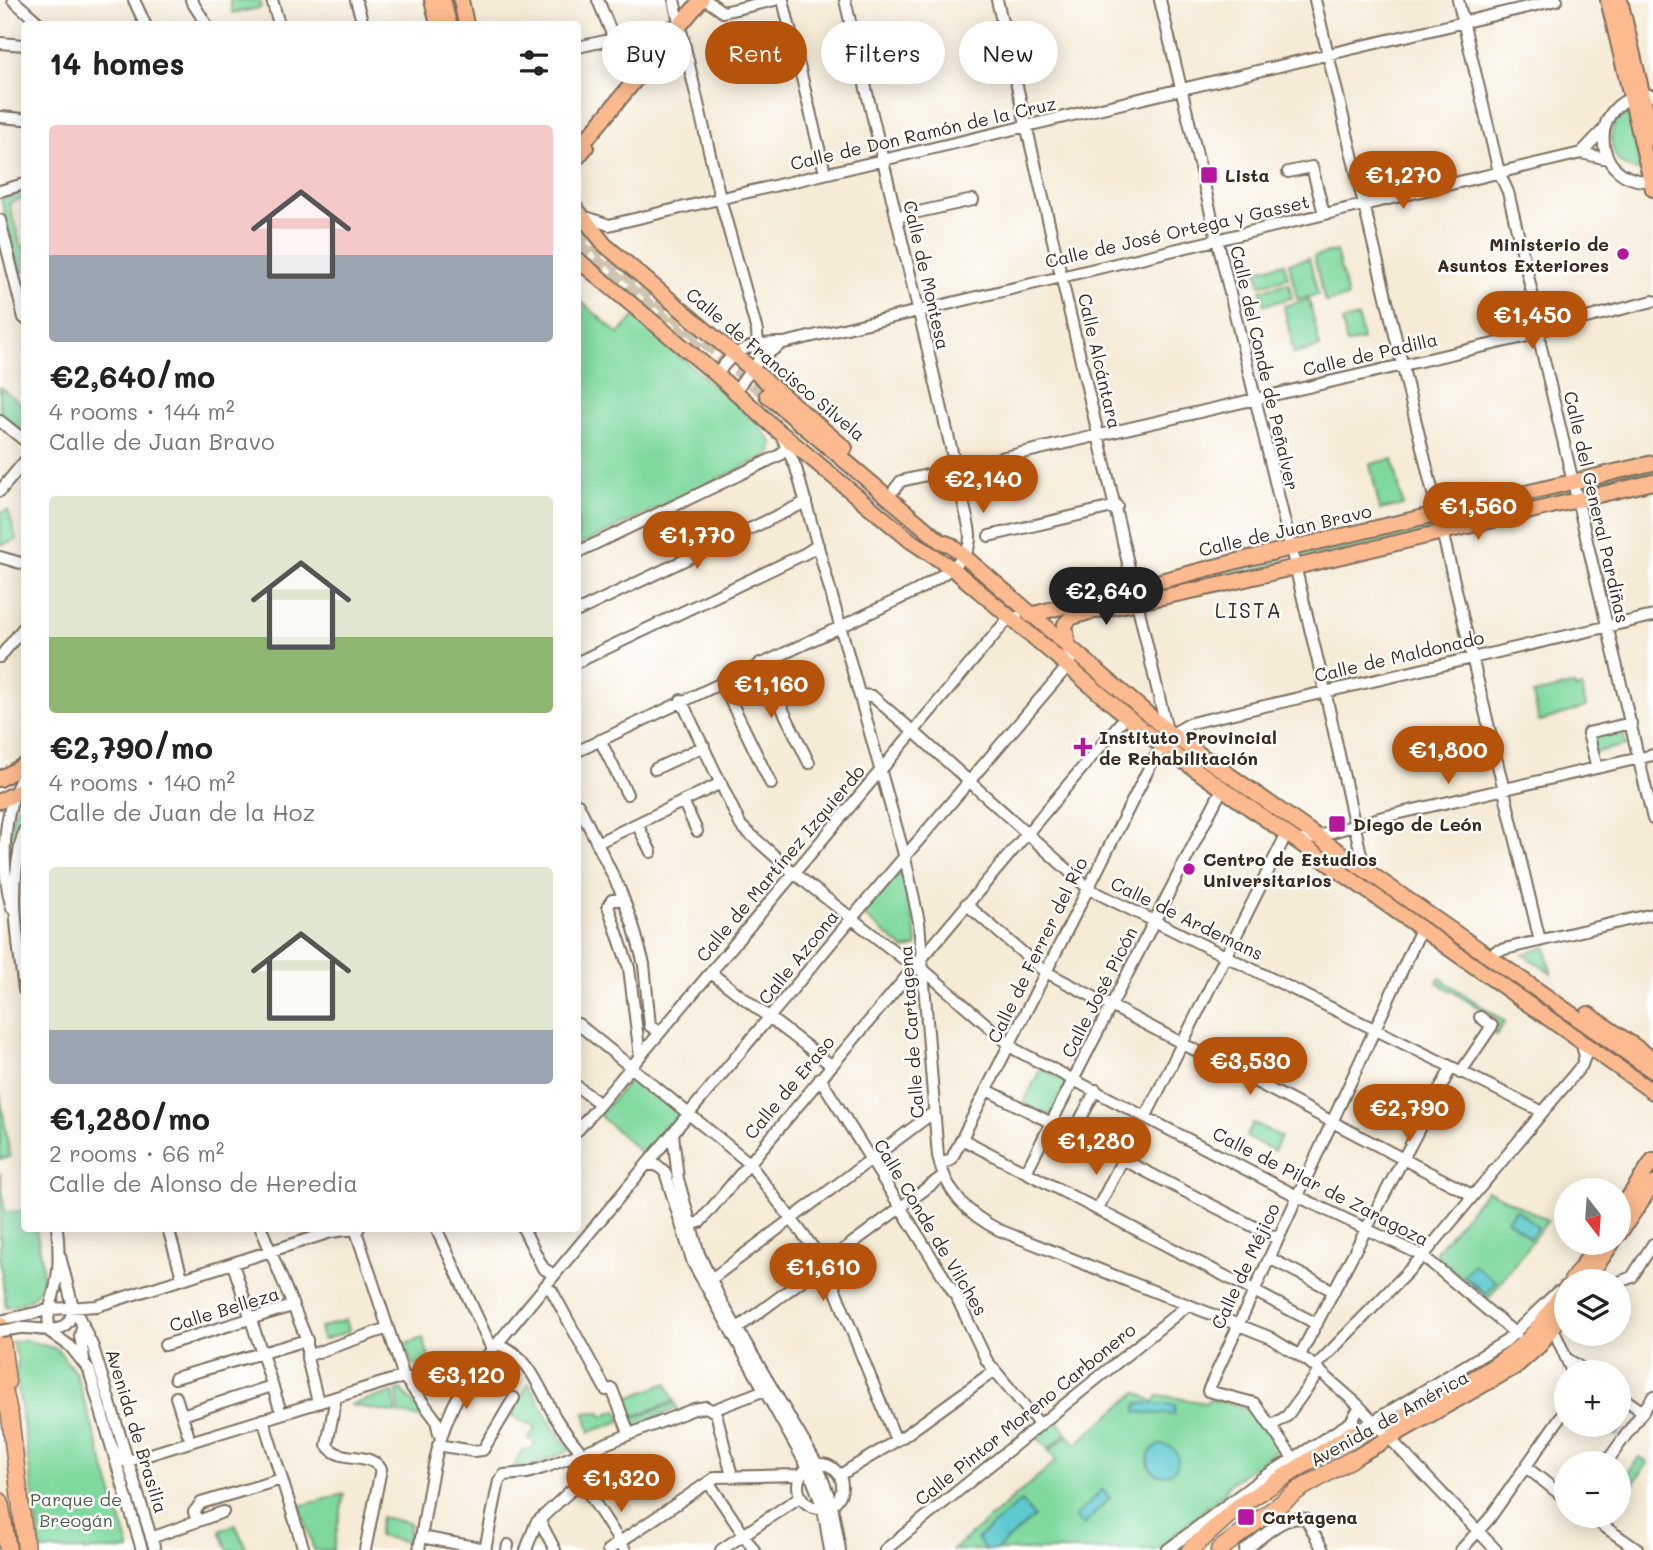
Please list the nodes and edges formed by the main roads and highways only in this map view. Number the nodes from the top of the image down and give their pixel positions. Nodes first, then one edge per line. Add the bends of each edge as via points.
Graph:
1 (432, 0) edge
2 (443, 0) edge
3 (452, 0) edge
4 (461, 0) edge
5 (703, 0) edge
6 (1608, 0) edge
7 (1620, 0) edge
8 (437, 21) edge
9 (448, 21) edge
10 (457, 21) edge
11 (465, 21) edge
12 (1642, 95) edge
13 (1653, 139) edge
14 (581, 141) edge
15 (1652, 184) edge
16 (581, 215) edge
17 (581, 262) edge
18 (1653, 463) edge
19 (1653, 482) edge
20 (951, 545) junction
21 (923, 547) junction
22 (1137, 595) junction
23 (1030, 615) junction
24 (1068, 648) junction
25 (21, 767) edge
26 (0, 779) edge
27 (19, 791) edge
28 (0, 801) edge
29 (1446, 924) junction
30 (1437, 938) junction
31 (1653, 1059) edge
32 (1653, 1071) edge
33 (1653, 1080) edge
34 (1653, 1092) edge
35 (1653, 1160) edge
36 (1653, 1184) edge
37 (1631, 1194) edge
38 (1631, 1216) edge
39 (1599, 1255) edge
40 (1585, 1269) edge
41 (1554, 1305) edge
42 (0, 1323) edge
43 (1554, 1326) edge
44 (0, 1372) edge
45 (10, 1416) junction
46 (1395, 1421) tunnel mouth
47 (1352, 1459) joint
48 (0, 1501) edge
49 (8, 1550) edge
50 (26, 1550) edge
51 (1190, 1550) edge
52 (1199, 1550) edge
53 (1219, 1550) edge

1 - 8 main road
2 - 9 main road
3 - 10 main road
4 - 11 main road
5 - 14 main road
6 - 12 main road
7 - 12 main road
12 - 13 main road
12 - 15 main road
16 - 20 main road, Calle de Francisco Silvela via 605,244 734,353 756,365 947,536
17 - 21 main road, Calle de Francisco Silvela
18 - 22 main road, Calle de Juan Bravo via 1290,548
19 - 22 main road, Calle de Juan Bravo via 1295,568
20 - 21 main road, Calle de Francisco Silvela via 940,541 765,398 915,534
20 - 23 main road, Calle de Francisco Silvela
21 - 30 main road, Calle de Francisco Silvela via 1162,746
22 - 23 main road, Calle de Juan Bravo
22 - 24 main road, Calle de Juan Bravo via 1072,617 1065,624
23 - 24 main road, Calle de Francisco Silvela
24 - 29 main road, Calle de Francisco Silvela via 1170,733
25 - 26 main road
27 - 28 main road
29 - 31 main road, Calle de Francisco Silvela via 1496,951
29 - 32 main road, Calle de Francisco Silvela
30 - 33 main road, Calle de Francisco Silvela
30 - 34 main road, Calle de Francisco Silvela
35 - 37 main road
36 - 38 main road
39 - 40 main road, Avenida de América
41 - 46 highway via 1515,1351 1471,1381
42 - 45 highway
43 - 47 main road, Avenida de América via 1532,1353 1497,1380
44 - 45 highway
45 - 50 highway
47 - 53 highway, Avenida de América via 1300,1489
48 - 49 highway
51 - 52 highway via 1239,1506 1364,1431

